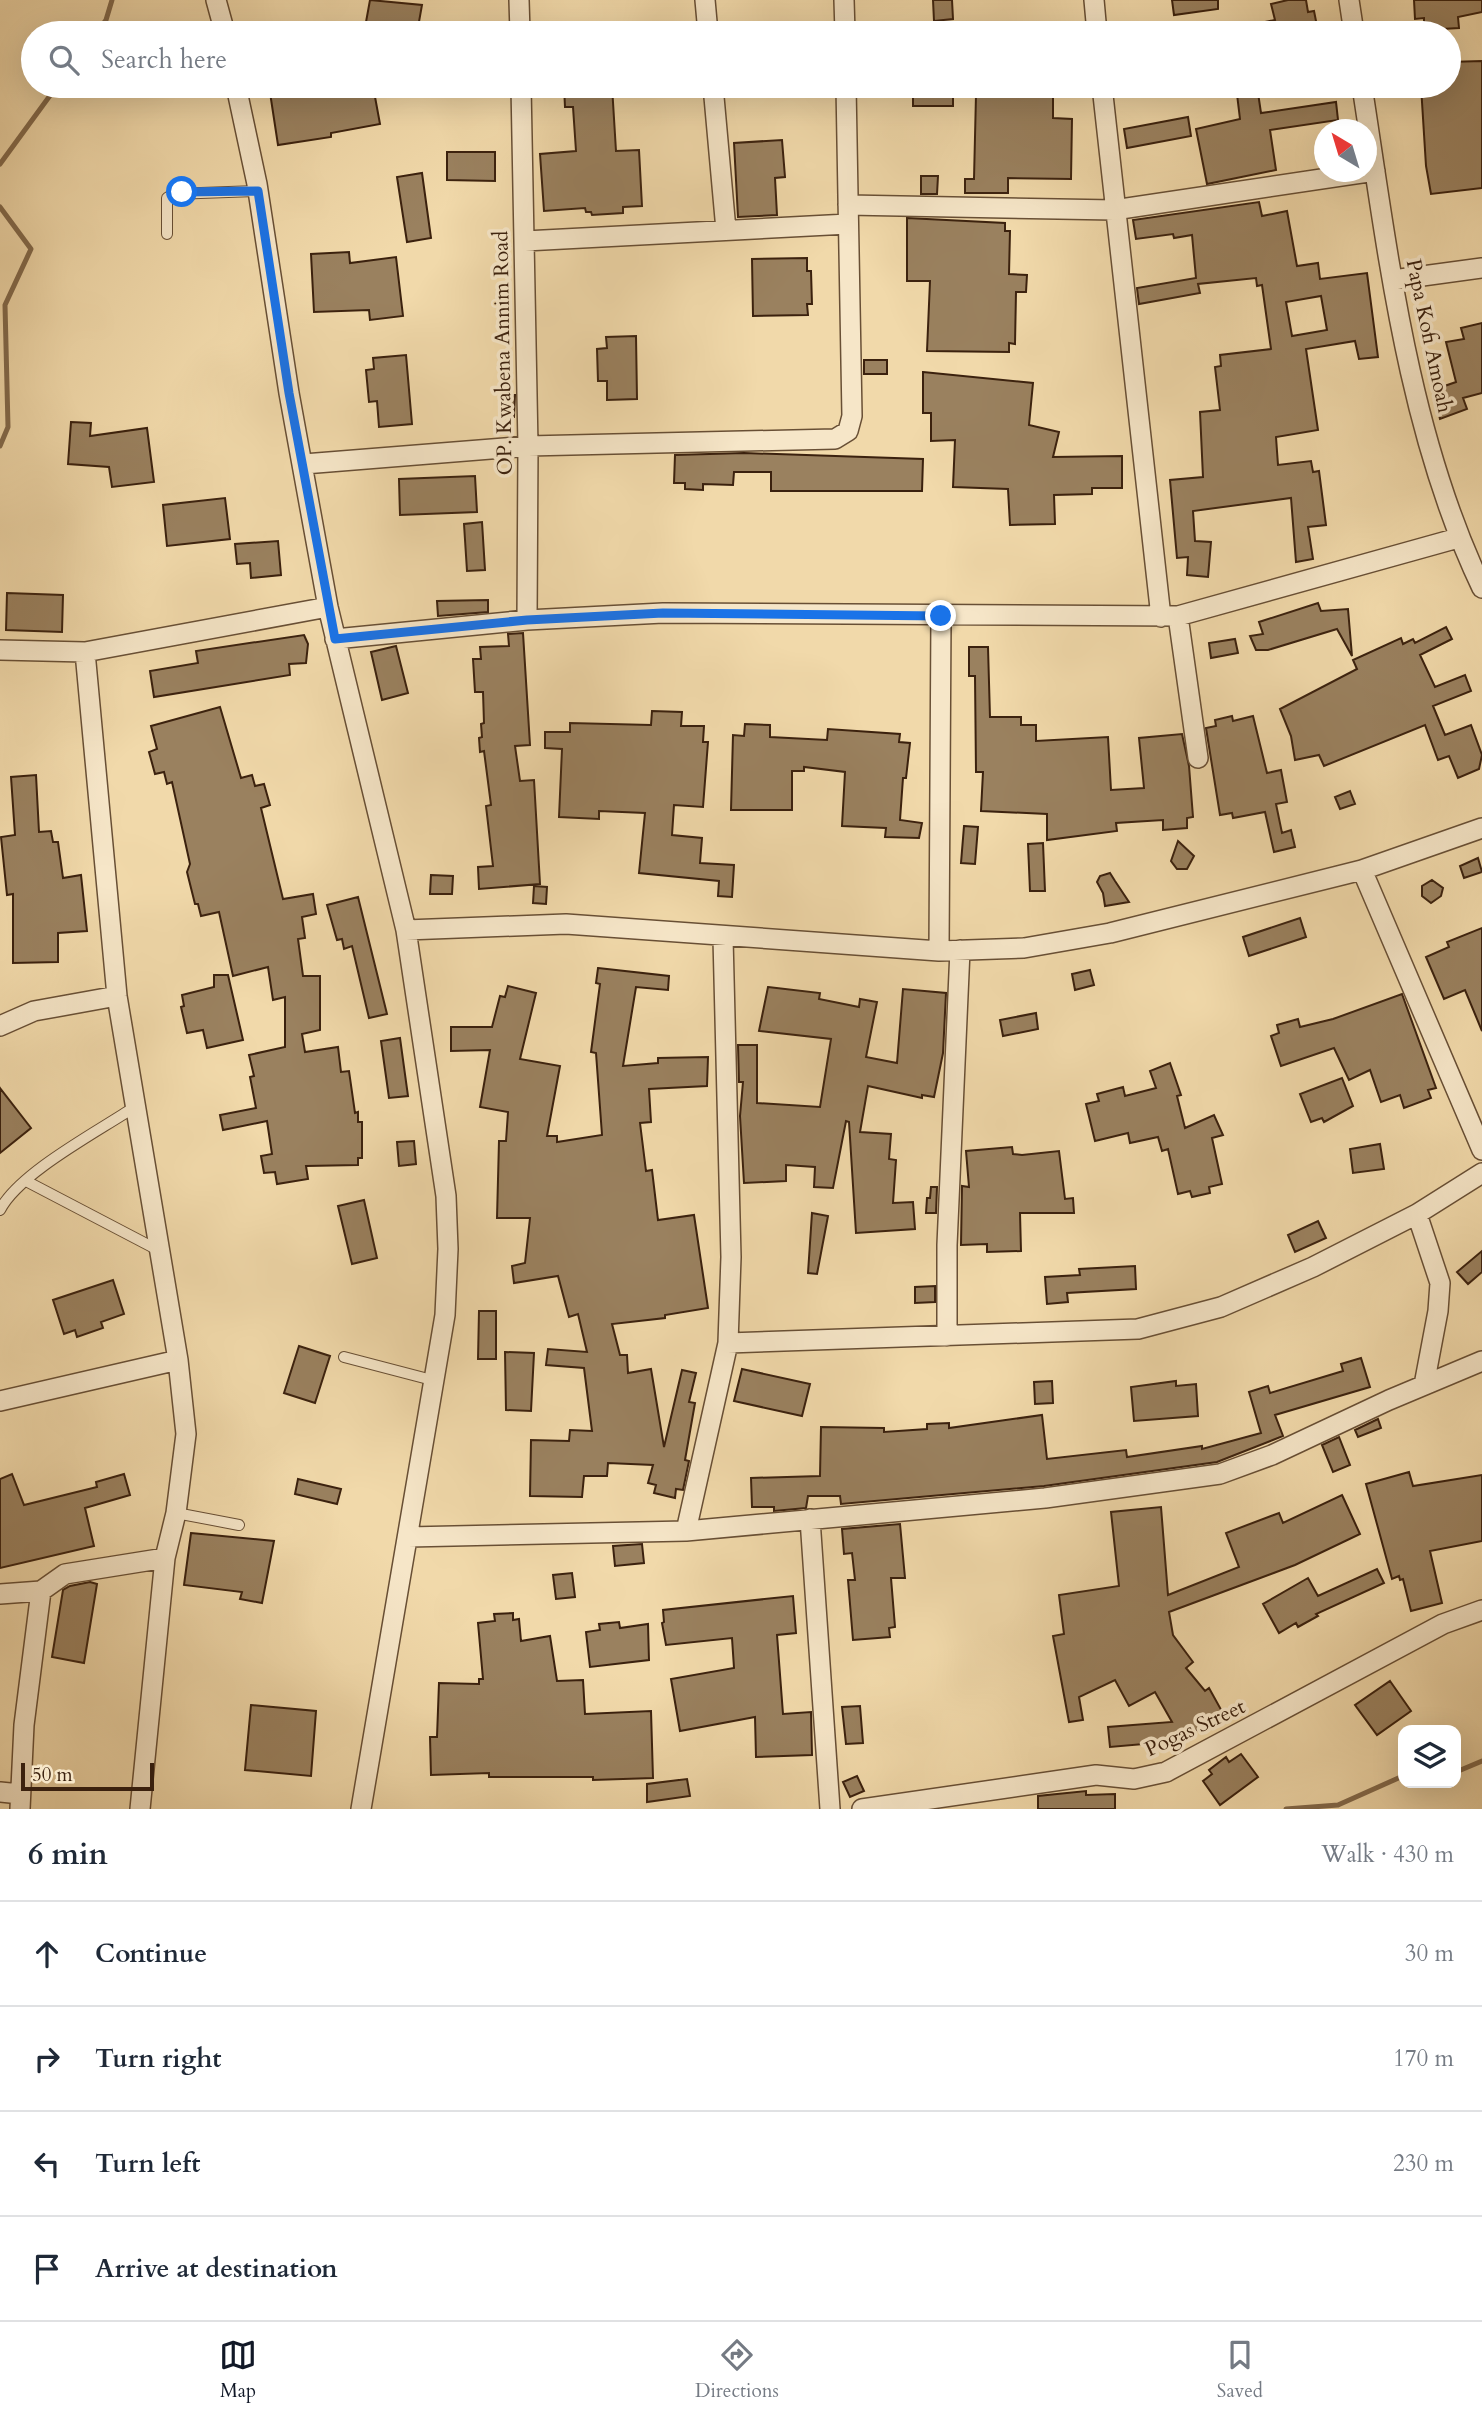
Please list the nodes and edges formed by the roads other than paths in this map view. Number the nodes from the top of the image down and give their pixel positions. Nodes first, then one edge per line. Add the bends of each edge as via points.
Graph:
1 (519, 0) edge
2 (705, 0) edge
3 (844, 0) edge
4 (1094, 0) edge
5 (1349, 0) edge
6 (223, 2) edge
7 (224, 21) edge
8 (520, 21) edge
9 (707, 21) edge
10 (845, 21) edge
11 (1096, 21) edge
12 (1352, 21) edge
13 (239, 98) edge
14 (521, 98) edge
15 (714, 98) edge
16 (846, 98) edge
17 (1103, 98) edge
18 (1364, 98) edge
19 (1367, 119) edge
20 (1314, 180) edge
21 (1377, 182) edge
22 (258, 191) junction
23 (1114, 210) junction
24 (848, 214) junction
25 (726, 230) junction
26 (167, 234) dead end
27 (525, 241) junction
28 (1482, 268) edge
29 (1393, 280) junction
30 (528, 446) junction
31 (304, 464) junction
32 (1458, 538) junction
33 (1482, 588) edge
34 (328, 607) junction
35 (941, 616) junction
36 (1170, 616) junction
37 (527, 620) junction
38 (335, 639) junction
39 (0, 650) edge
40 (85, 652) junction
41 (1198, 758) dead end
42 (1482, 828) edge
43 (1362, 870) junction
44 (406, 930) junction
45 (723, 938) junction
46 (960, 950) junction
47 (939, 951) junction
48 (117, 996) junction
49 (0, 1026) edge
50 (134, 1108) junction
51 (1482, 1150) edge
52 (1482, 1173) edge
53 (26, 1181) junction
54 (0, 1210) edge
55 (1417, 1214) junction
56 (158, 1250) junction
57 (947, 1336) junction
58 (728, 1343) junction
59 (344, 1357) dead end
60 (178, 1360) junction
61 (1482, 1361) edge
62 (432, 1380) junction
63 (1424, 1385) junction
64 (0, 1401) edge
65 (176, 1513) junction
66 (810, 1519) junction
67 (239, 1525) dead end
68 (687, 1531) junction
69 (408, 1537) junction
70 (165, 1558) junction
71 (41, 1591) junction
72 (0, 1594) edge
73 (1482, 1610) edge
74 (0, 1792) edge
75 (20, 1801) edge
76 (140, 1809) edge
77 (361, 1809) edge
78 (830, 1809) edge
79 (862, 1809) edge

1 - 8 street
2 - 9 street
3 - 10 street
4 - 11 street
5 - 12 street
6 - 7 street
13 - 22 street
14 - 27 street, OP. Kwabena Annim Road
15 - 25 street
16 - 24 street
17 - 23 street
18 - 19 street, Papa Kofi Amoah
20 - 23 street
21 - 29 street, Papa Kofi Amoah
22 - 26 lane via 173,194 167,198
22 - 31 street
23 - 24 street
23 - 36 street
24 - 25 street
24 - 30 street via 852,416 848,431 835,439
25 - 27 street
27 - 30 street, OP. Kwabena Annim Road
28 - 29 street
29 - 32 street, Papa Kofi Amoah via 1421,414
30 - 31 street
30 - 37 street, OP. Kwabena Annim Road
31 - 34 street
32 - 33 street, Papa Kofi Amoah
32 - 36 street
34 - 38 street
34 - 40 street
35 - 36 street
35 - 37 street via 663,613
35 - 47 street
36 - 41 street
37 - 38 street
38 - 44 street
39 - 40 street
40 - 48 street
42 - 43 street
43 - 46 street via 1110,933 1024,948
43 - 51 street
44 - 45 street via 566,924
44 - 62 street via 446,1196 444,1315
45 - 47 street
45 - 58 street via 732,1257
46 - 47 street
46 - 57 street
48 - 49 street via 34,1011
48 - 50 street
50 - 53 lane
50 - 56 street
52 - 55 street
53 - 54 lane via 6,1198
53 - 56 lane
55 - 57 street via 1221,1307 1138,1329
55 - 63 street via 1440,1283
56 - 60 street
57 - 58 street
58 - 68 street
59 - 62 lane
60 - 64 street
60 - 65 street via 186,1434
61 - 63 street
62 - 69 street
63 - 66 street via 1220,1474 1045,1497
65 - 67 lane
65 - 70 street
66 - 68 street
66 - 78 street
68 - 69 street
69 - 77 street
70 - 71 street via 65,1574
70 - 76 street
71 - 72 street
71 - 75 street via 24,1725
73 - 79 street, Pogas Street via 1443,1625 1166,1772 1134,1779 1096,1775
74 - 75 street

